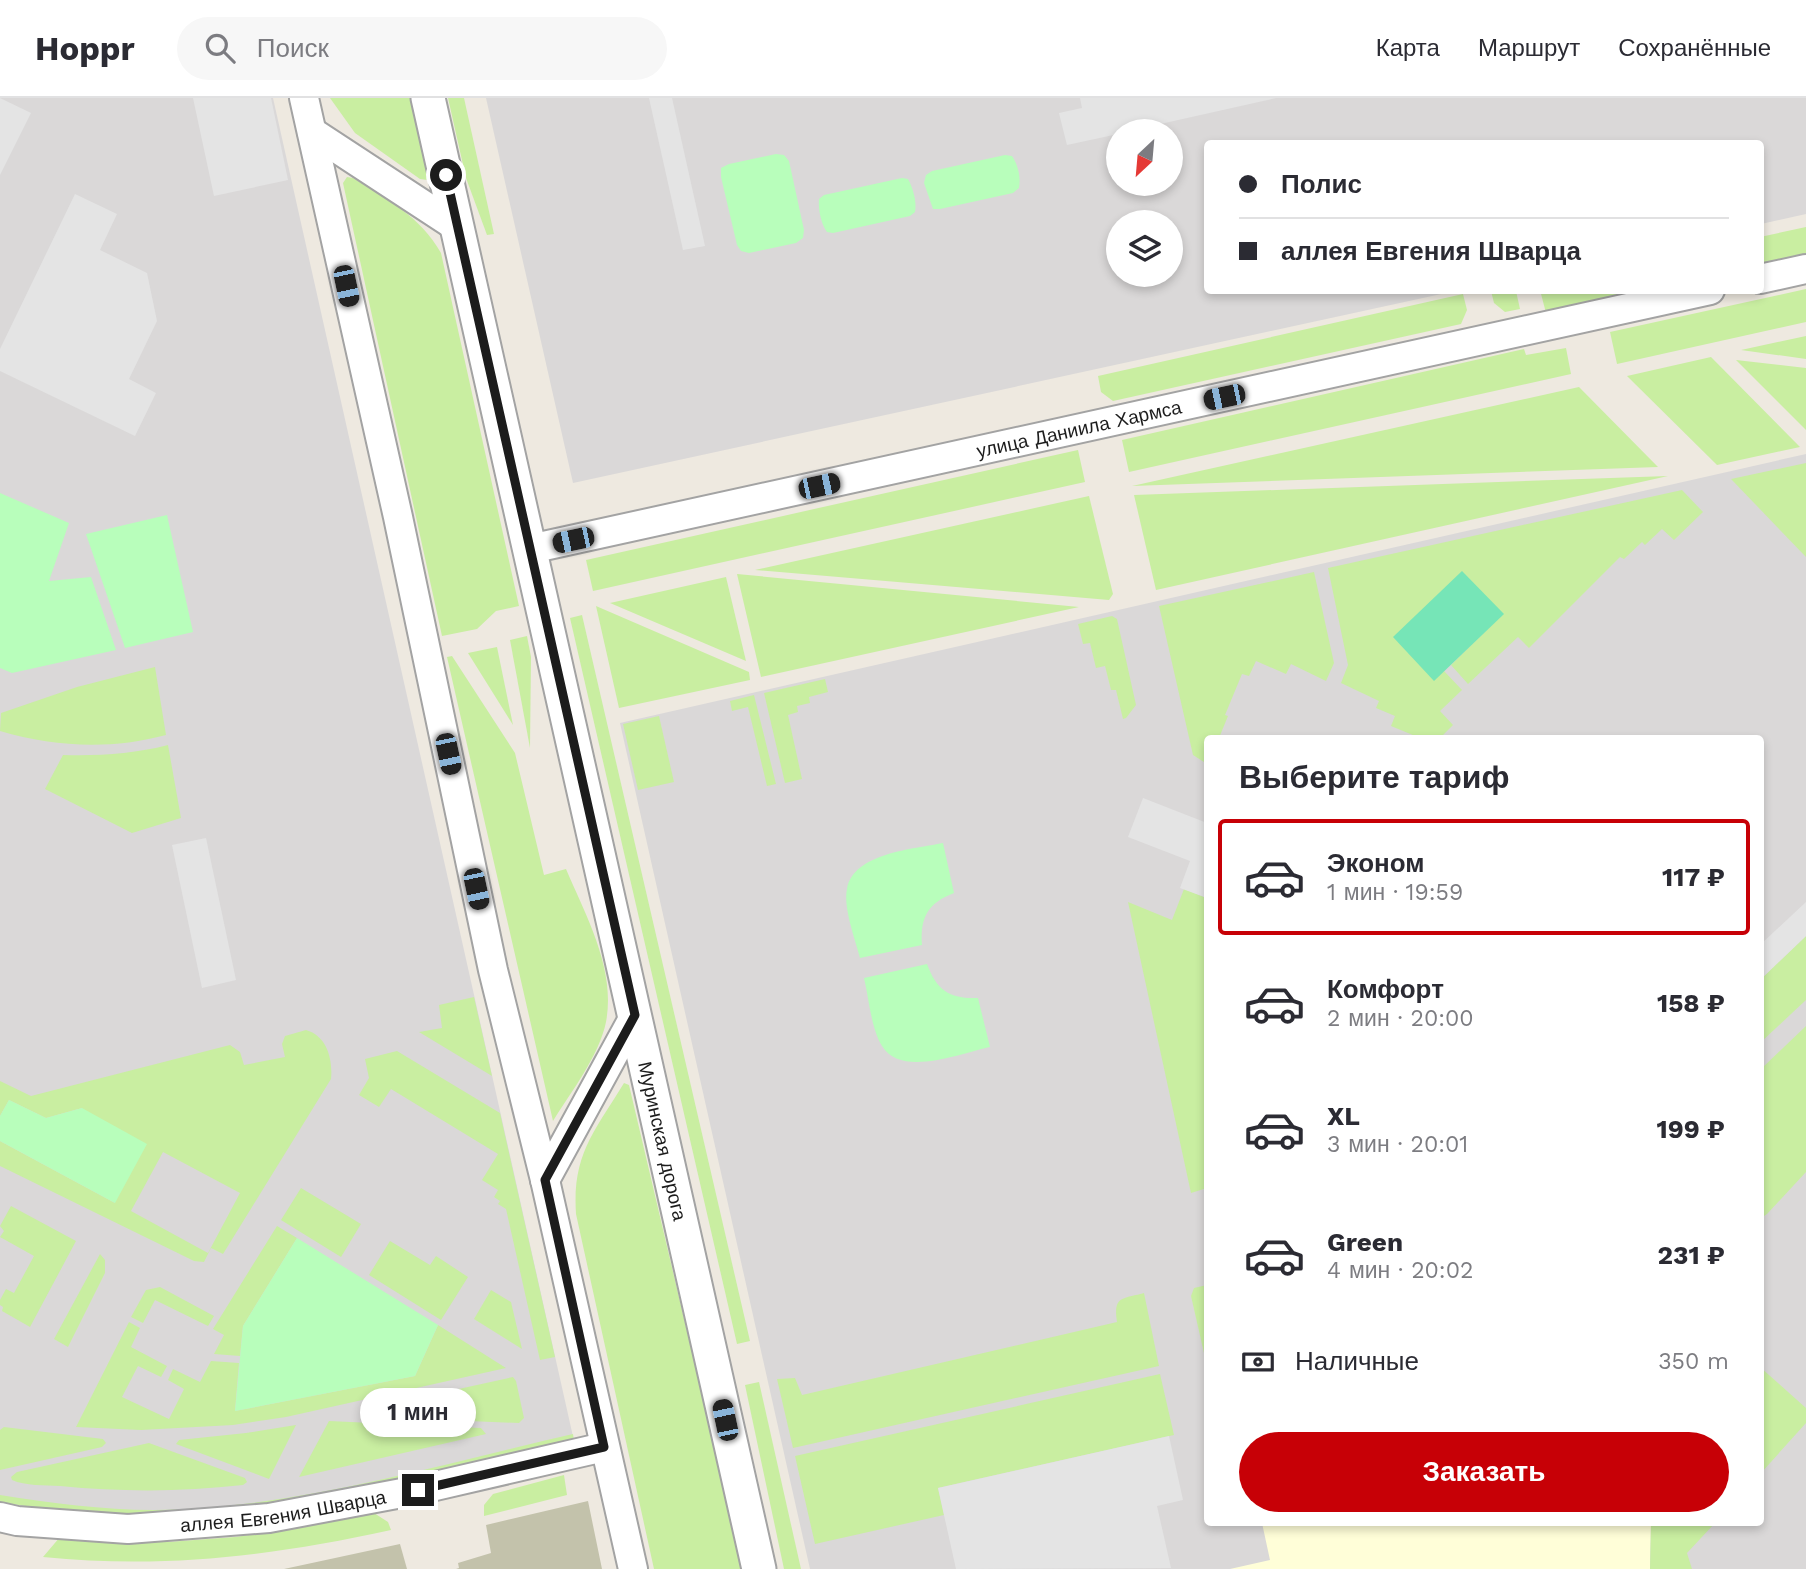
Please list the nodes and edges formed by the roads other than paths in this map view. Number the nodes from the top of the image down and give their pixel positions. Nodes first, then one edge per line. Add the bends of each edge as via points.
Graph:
1 (304, 98) edge
2 (428, 98) edge
3 (312, 132) junction
4 (457, 227) junction
5 (1806, 269) edge
6 (1764, 278) edge
7 (1692, 294) edge
8 (530, 550) junction
9 (635, 1015) junction
10 (545, 1180) junction
11 (604, 1447) junction
12 (0, 1517) edge
13 (633, 1569) edge
14 (759, 1569) edge

1 - 3 street
2 - 4 street, Муринская дорога
3 - 4 street
3 - 10 street via 493,970
4 - 8 street, Муринская дорога
5 - 6 street
7 - 8 street, улица Даниила Хармса
8 - 9 street, Муринская дорога
9 - 10 street
9 - 14 street, Муринская дорога
10 - 11 street
11 - 12 street, аллея Евгения Шварца via 418,1490 269,1518 128,1529
11 - 13 street

